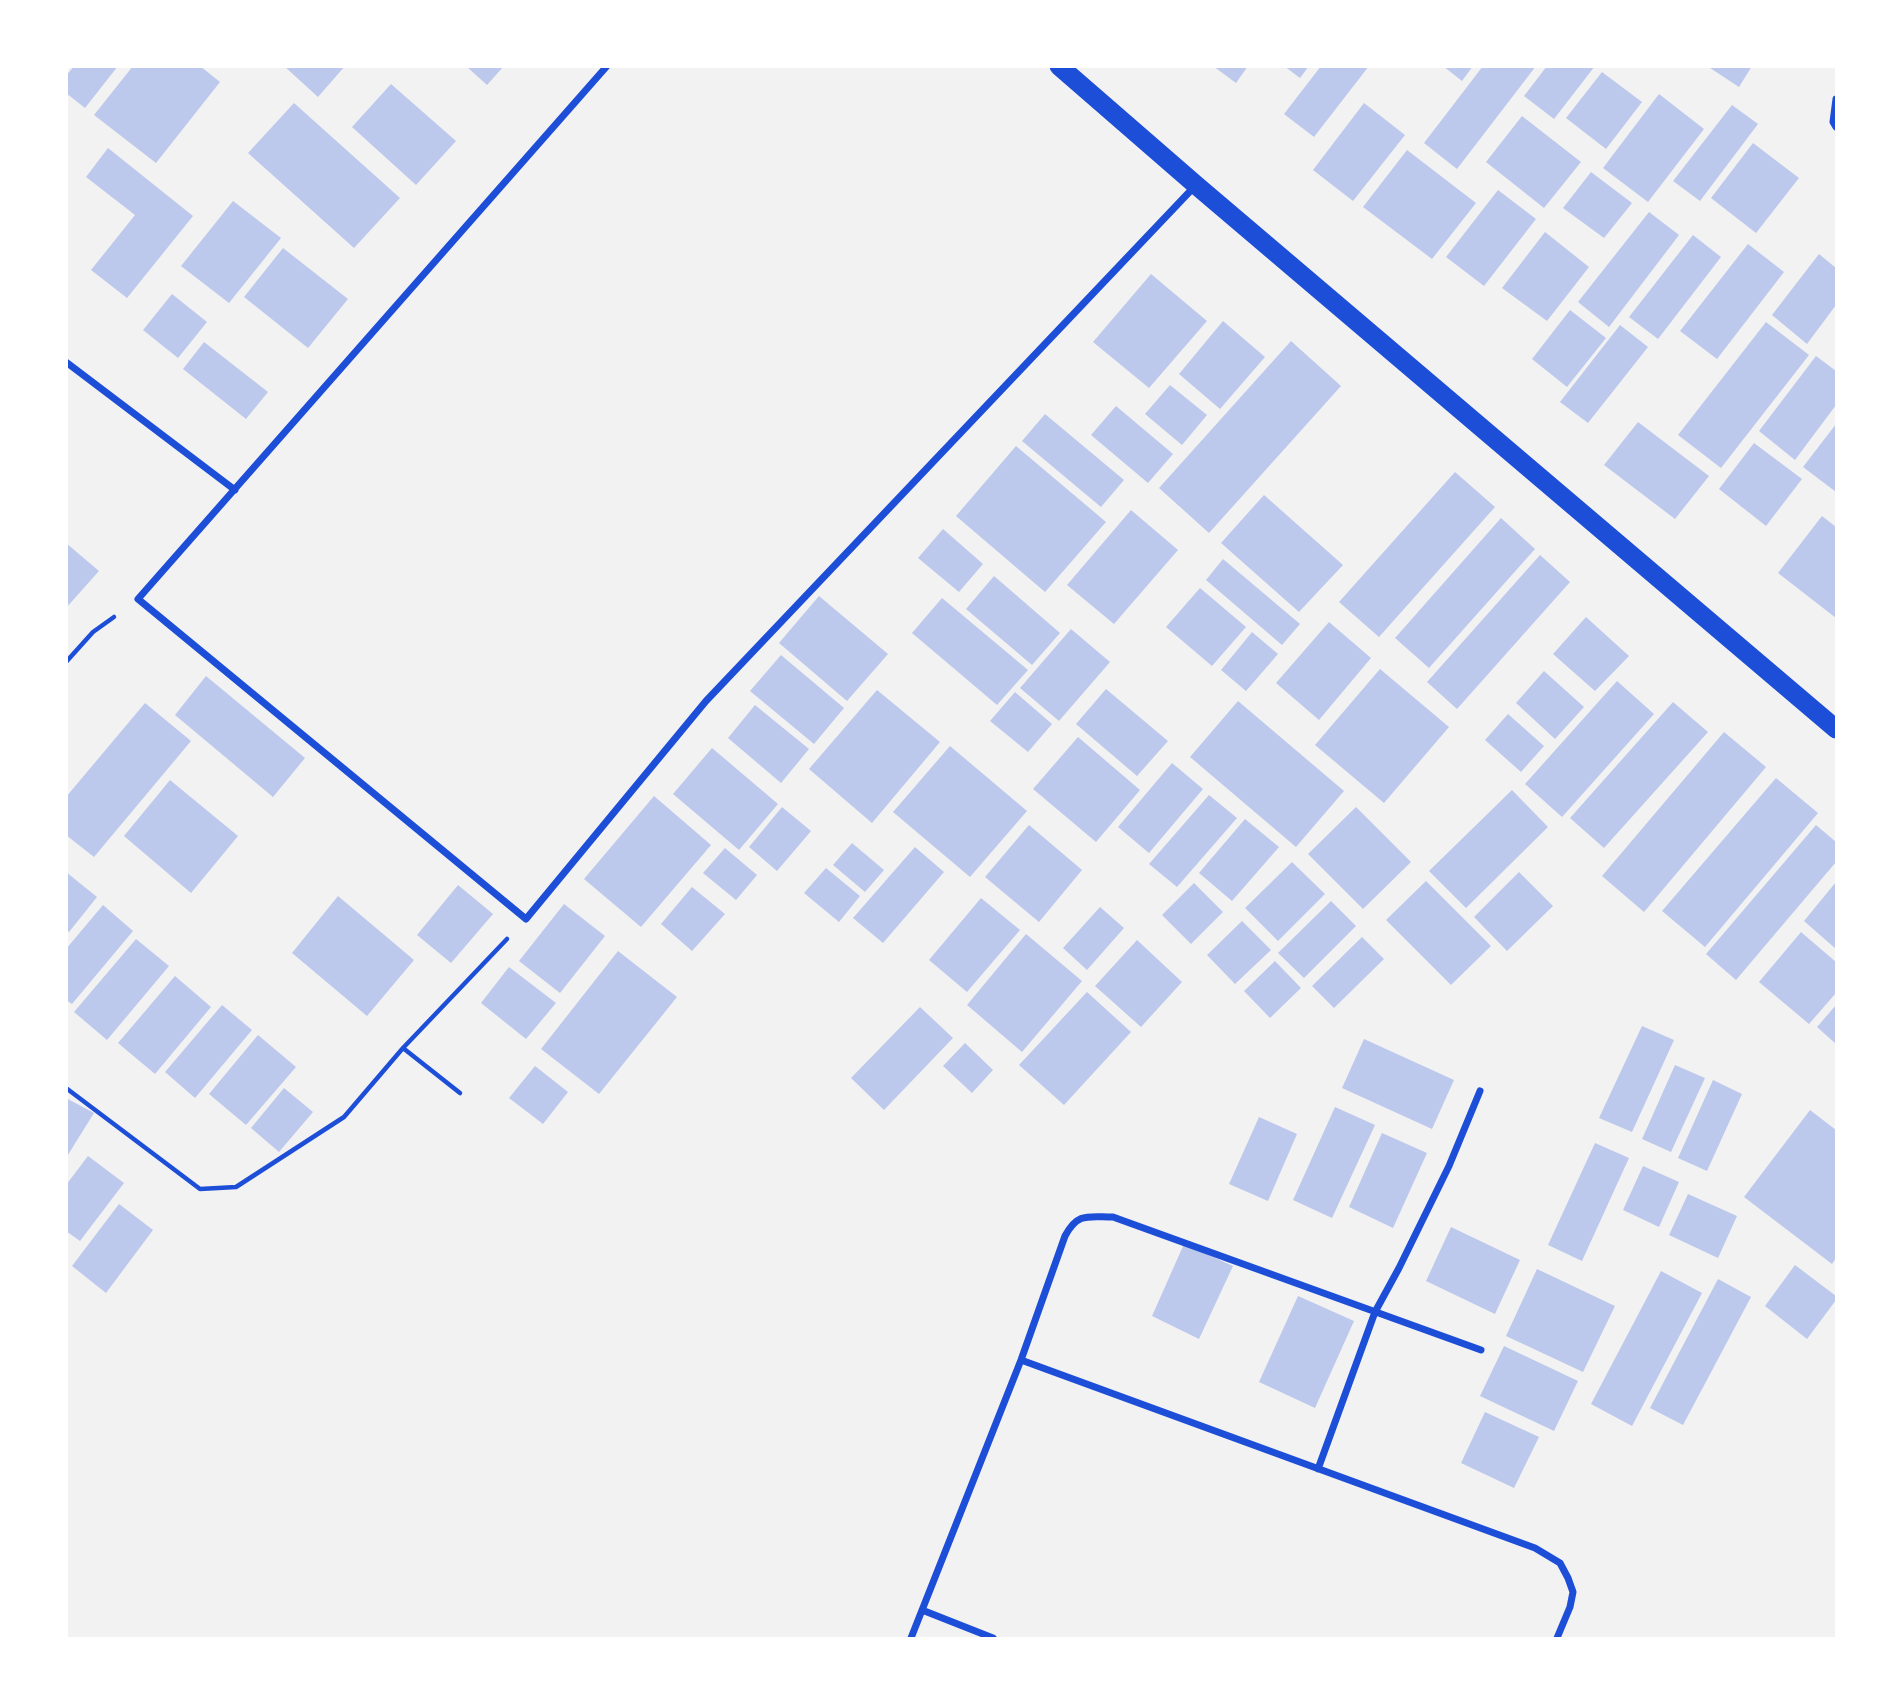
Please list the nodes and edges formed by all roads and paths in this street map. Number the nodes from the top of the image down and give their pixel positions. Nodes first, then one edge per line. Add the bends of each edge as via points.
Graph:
1 (607, 66) edge
2 (1059, 66) edge
3 (1836, 99) edge
4 (1836, 127) edge
5 (1196, 185) junction
6 (66, 362) edge
7 (235, 490) junction
8 (138, 599) junction
9 (66, 662) edge
10 (1836, 729) edge
11 (526, 919) junction
12 (404, 1048) junction
13 (66, 1088) edge
14 (1480, 1091) dead end
15 (460, 1093) dead end
16 (1375, 1312) junction
17 (1480, 1350) dead end
18 (1021, 1360) junction
19 (1318, 1469) junction
20 (922, 1610) junction
21 (911, 1639) edge
22 (993, 1639) edge
23 (1557, 1639) edge

1 - 7 street
2 - 5 highway
3 - 4 street
5 - 10 highway
5 - 11 street via 706,701
6 - 7 street
7 - 8 street
8 - 9 path via 93,632
8 - 11 street
11 - 12 path
12 - 13 path via 344,1117 236,1187 200,1189
12 - 15 path
14 - 16 street via 1449,1166
16 - 17 street
16 - 18 street via 1113,1217 1083,1217 1073,1222 1065,1236
16 - 19 street
18 - 19 street
18 - 20 street
19 - 23 street via 1535,1548 1560,1563 1573,1592
20 - 21 street
20 - 22 street

